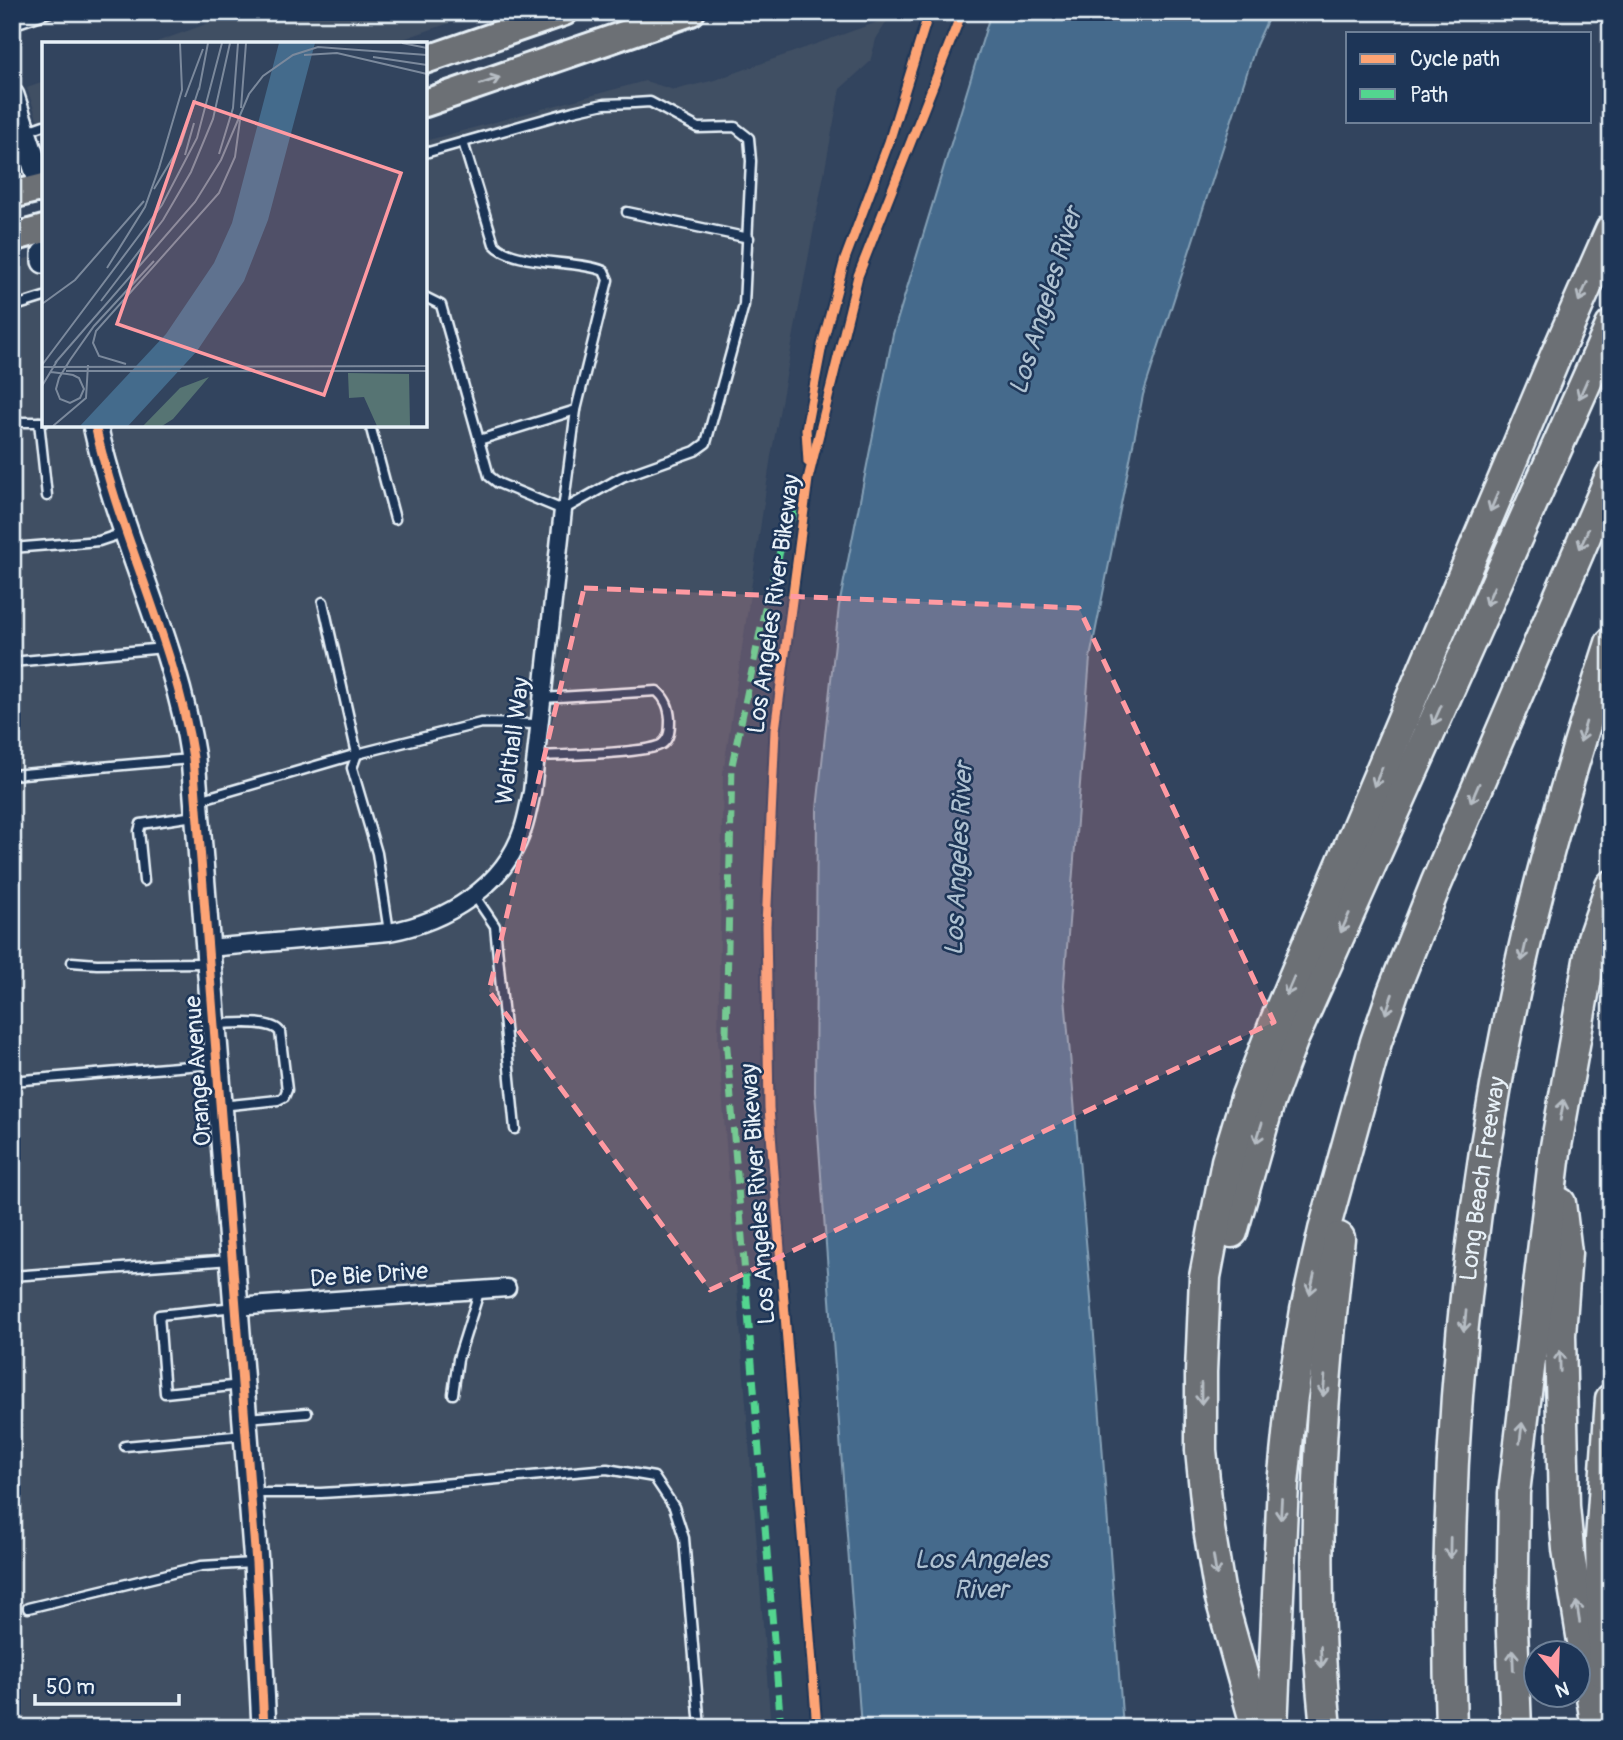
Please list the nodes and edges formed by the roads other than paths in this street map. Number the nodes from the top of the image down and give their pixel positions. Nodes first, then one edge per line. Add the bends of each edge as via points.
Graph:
1 (50, 12) edge
2 (564, 12) edge
3 (691, 12) edge
4 (12, 25) edge
5 (427, 59) edge
6 (12, 96) edge
7 (427, 102) edge
8 (34, 128) edge
9 (463, 142) junction
10 (427, 152) edge
11 (42, 182) edge
12 (42, 189) edge
13 (12, 195) edge
14 (627, 212) dead end
15 (42, 230) edge
16 (1611, 230) edge
17 (12, 238) edge
18 (749, 238) junction
19 (42, 298) edge
20 (427, 298) edge
21 (12, 306) edge
22 (1611, 326) edge
23 (576, 410) junction
24 (12, 422) edge
25 (41, 422) edge
26 (95, 427) edge
27 (371, 427) edge
28 (479, 440) junction
29 (1611, 476) edge
30 (47, 496) dead end
31 (563, 510) junction
32 (395, 519) dead end
33 (125, 532) junction
34 (12, 548) edge
35 (323, 601) dead end
36 (1611, 643) edge
37 (167, 648) junction
38 (12, 662) edge
39 (542, 698) junction
40 (539, 724) junction
41 (357, 754) junction
42 (536, 756) junction
43 (193, 758) junction
44 (12, 775) edge
45 (197, 808) junction
46 (144, 881) dead end
47 (1611, 886) edge
48 (474, 895) junction
49 (389, 932) junction
50 (208, 955) junction
51 (72, 962) dead end
52 (213, 1024) junction
53 (216, 1064) junction
54 (12, 1081) edge
55 (219, 1106) junction
56 (515, 1129) dead end
57 (1349, 1147) junction
58 (1555, 1152) junction
59 (231, 1259) junction
60 (12, 1276) edge
61 (507, 1287) dead end
62 (480, 1289) junction
63 (234, 1307) junction
64 (1204, 1339) junction
65 (241, 1385) junction
66 (453, 1394) dead end
67 (1611, 1399) edge
68 (307, 1413) dead end
69 (244, 1427) junction
70 (125, 1446) dead end
71 (250, 1493) junction
72 (256, 1563) junction
73 (29, 1608) dead end
74 (264, 1728) edge
75 (700, 1728) edge
76 (1256, 1728) edge
77 (1272, 1728) edge
78 (1326, 1728) edge
79 (1451, 1728) edge
80 (1516, 1728) edge
81 (1597, 1728) edge
82 (1608, 1728) edge

1 - 4 lane
2 - 5 main road
7 -> 3 main road
6 - 8 street
8 - 11 street
9 - 10 lane
9 - 18 lane via 604,104 650,102 698,128 735,127 748,138 751,161
9 - 23 lane via 498,248 514,256 591,266 604,271 608,280
12 - 13 main road
14 - 18 lane
15 - 17 main road
16 -> 64 highway via 1246,1098 1227,1161 1205,1277
18 - 31 lane via 744,305 706,443 695,452 622,477
19 - 21 lane
20 - 28 lane via 441,305
22 -> 64 highway via 1292,1041 1251,1160
23 - 28 lane
23 - 31 lane
24 - 25 lane
25 - 30 lane
26 - 33 street, Orange Avenue
27 - 32 lane
28 - 31 lane via 489,476
29 -> 57 highway via 1393,992
31 - 39 street, Walthall Way
33 - 34 lane via 99,541
33 - 37 street, Orange Avenue
35 - 41 lane
36 -> 79 highway, Long Beach Freeway via 1553,834 1522,958 1497,1080 1473,1241 1451,1521
37 - 38 lane
37 - 43 street, Orange Avenue
39 - 40 street, Walthall Way
39 - 42 lane via 657,691 668,708 670,733 661,745 641,750
40 - 41 lane via 481,723
40 - 42 street, Walthall Way
41 - 45 lane
41 - 49 lane via 352,768 377,853
42 - 48 street, Walthall Way via 523,830 504,866
43 - 44 lane
43 - 45 street, Orange Avenue
45 - 46 lane via 141,824
45 - 50 street, Orange Avenue
58 -> 47 highway via 1593,938
48 - 49 street, Walthall Way via 430,921
48 - 56 lane via 495,926
49 - 50 street, Walthall Way
50 - 51 lane
50 - 52 street, Orange Avenue
52 - 53 street, Orange Avenue
52 - 55 lane via 276,1027 287,1090 278,1100
53 - 54 lane
53 - 55 street, Orange Avenue
55 - 59 street, Orange Avenue
57 -> 77 highway via 1324,1230 1292,1396 1283,1484
57 -> 78 highway via 1319,1448 1318,1588
80 -> 58 highway via 1514,1493
81 -> 58 highway via 1564,1506 1560,1335 1566,1254
59 - 60 lane
59 - 63 street, Orange Avenue
61 - 62 street, De Bie Drive
62 - 63 street, De Bie Drive
62 - 66 lane via 458,1359
63 - 65 street, Orange Avenue
63 - 65 lane via 159,1315 165,1393
64 -> 76 highway via 1201,1450 1209,1529 1220,1595
65 - 69 street, Orange Avenue
67 - 82 highway via 1601,1540
68 - 69 lane
69 - 70 lane
69 - 71 street, Orange Avenue
71 - 72 street, Orange Avenue
71 - 75 lane via 388,1489 607,1469 654,1477 674,1507 684,1538
72 - 73 lane via 201,1566
72 - 74 street, Orange Avenue

